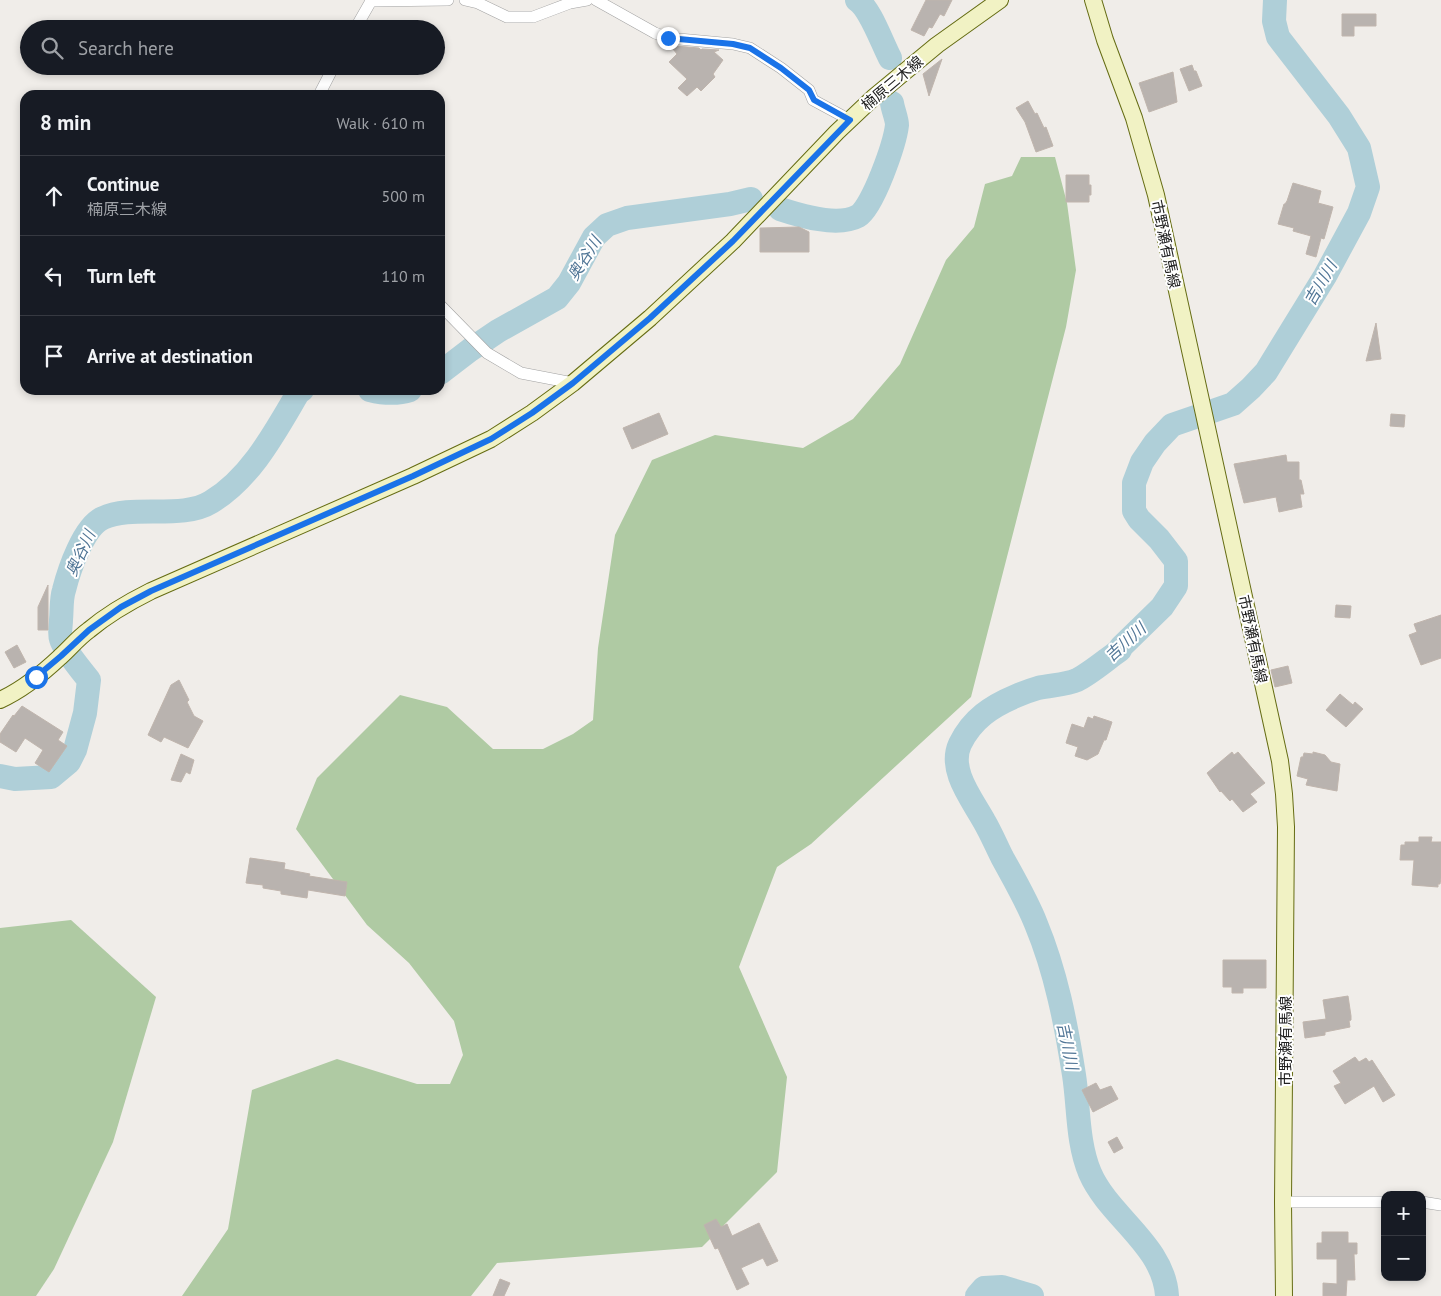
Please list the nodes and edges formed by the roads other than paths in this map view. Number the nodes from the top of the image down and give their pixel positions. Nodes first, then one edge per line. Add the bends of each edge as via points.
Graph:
1 (448, 0) edge
2 (465, 0) edge
3 (587, 0) edge
4 (596, 0) edge
5 (1000, 0) edge
6 (1093, 0) edge
7 (370, 1) edge
8 (360, 20) edge
9 (329, 75) edge
10 (322, 90) edge
11 (850, 120) junction
12 (445, 310) edge
13 (573, 383) junction
14 (0, 700) edge
15 (1283, 1202) junction
16 (1381, 1202) edge
17 (1426, 1203) edge
18 (1441, 1205) edge
19 (1284, 1296) edge

1 - 7 street
2 - 3 street via 507,17 533,17
4 - 11 street via 668,38 750,48 809,90 814,100
5 - 11 main road, 楠原三木線 via 937,45
6 - 15 main road, 市野瀬有馬線 via 1134,118 1156,195 1280,761 1286,828
7 - 8 street
9 - 10 street
11 - 13 main road, 楠原三木線 via 733,241
12 - 13 street via 487,353 520,373
13 - 14 main road, 楠原三木線 via 491,439 121,607 89,630 36,677
15 - 16 street
15 - 19 main road, 市野瀬有馬線
17 - 18 street

